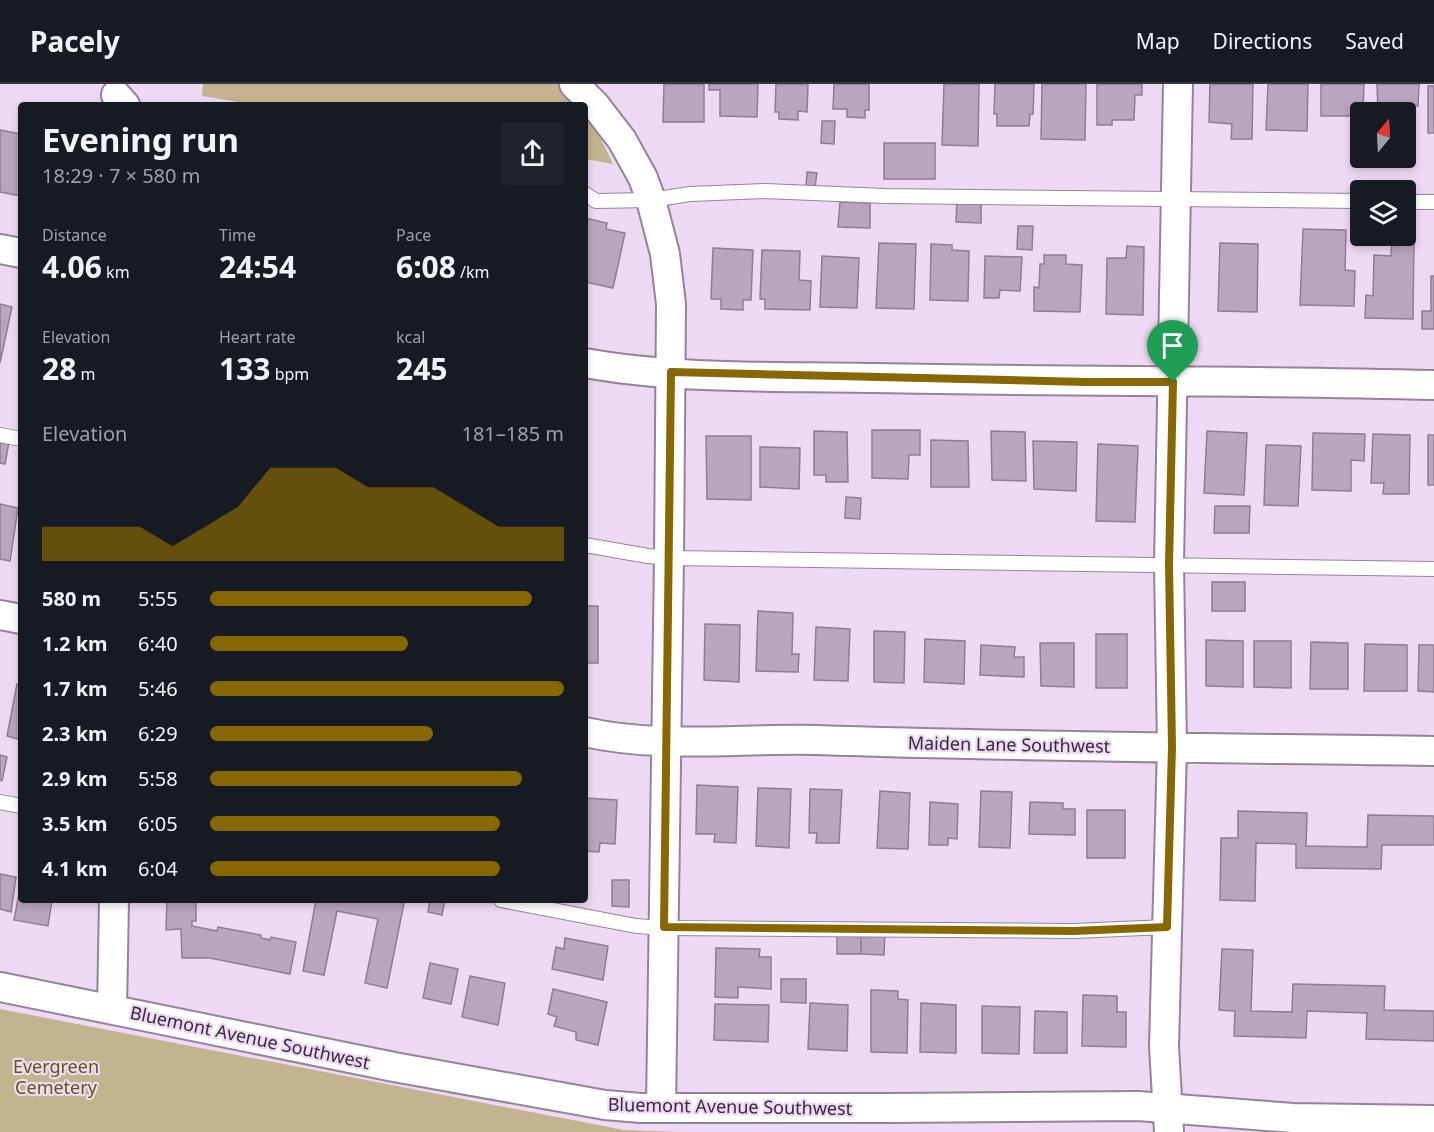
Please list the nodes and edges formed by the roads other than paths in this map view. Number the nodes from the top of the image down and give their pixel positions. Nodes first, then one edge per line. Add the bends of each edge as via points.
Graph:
1 (574, 84) edge
2 (1178, 84) edge
3 (588, 196) edge
4 (1176, 198) junction
5 (651, 200) junction
6 (1350, 201) edge
7 (1416, 202) edge
8 (1434, 202) edge
9 (0, 249) edge
10 (18, 252) edge
11 (588, 364) edge
12 (671, 372) junction
13 (1173, 382) junction
14 (1434, 385) edge
15 (0, 435) edge
16 (18, 438) edge
17 (588, 546) edge
18 (669, 558) junction
19 (1169, 564) junction
20 (1434, 569) edge
21 (0, 615) edge
22 (18, 618) edge
23 (588, 733) edge
24 (665, 741) junction
25 (1172, 747) junction
26 (1434, 751) edge
27 (0, 802) edge
28 (18, 805) edge
29 (114, 903) edge
30 (517, 903) edge
31 (664, 927) junction
32 (1167, 927) junction
33 (0, 987) edge
34 (112, 1009) junction
35 (661, 1107) junction
36 (1168, 1120) edge
37 (1434, 1120) edge

1 - 5 street via 622,140
2 - 4 street
3 - 5 lane via 596,201
4 - 5 lane via 765,191
4 - 6 lane
4 - 13 street
5 - 12 street via 665,254 671,304
7 - 8 lane
9 - 10 street
11 - 12 street
12 - 13 street
12 - 18 street
13 - 14 street
13 - 19 street
15 - 16 lane
17 - 18 lane
18 - 19 lane
18 - 24 street
19 - 20 lane
19 - 25 street
21 - 22 street
23 - 24 street, Maiden Lane Southwest
24 - 25 street, Maiden Lane Southwest
24 - 31 street
25 - 26 street, Maiden Lane Southwest
25 - 32 street
27 - 28 lane
29 - 34 street
30 - 31 lane via 636,926
31 - 32 lane via 1074,931
31 - 35 street
32 - 36 street via 1164,1046
33 - 34 street, Bluemont Avenue Southwest
34 - 35 street, Bluemont Avenue Southwest via 394,1067 605,1105
35 - 36 street, Bluemont Avenue Southwest via 1138,1106
36 - 37 street, Bluemont Avenue Southwest

